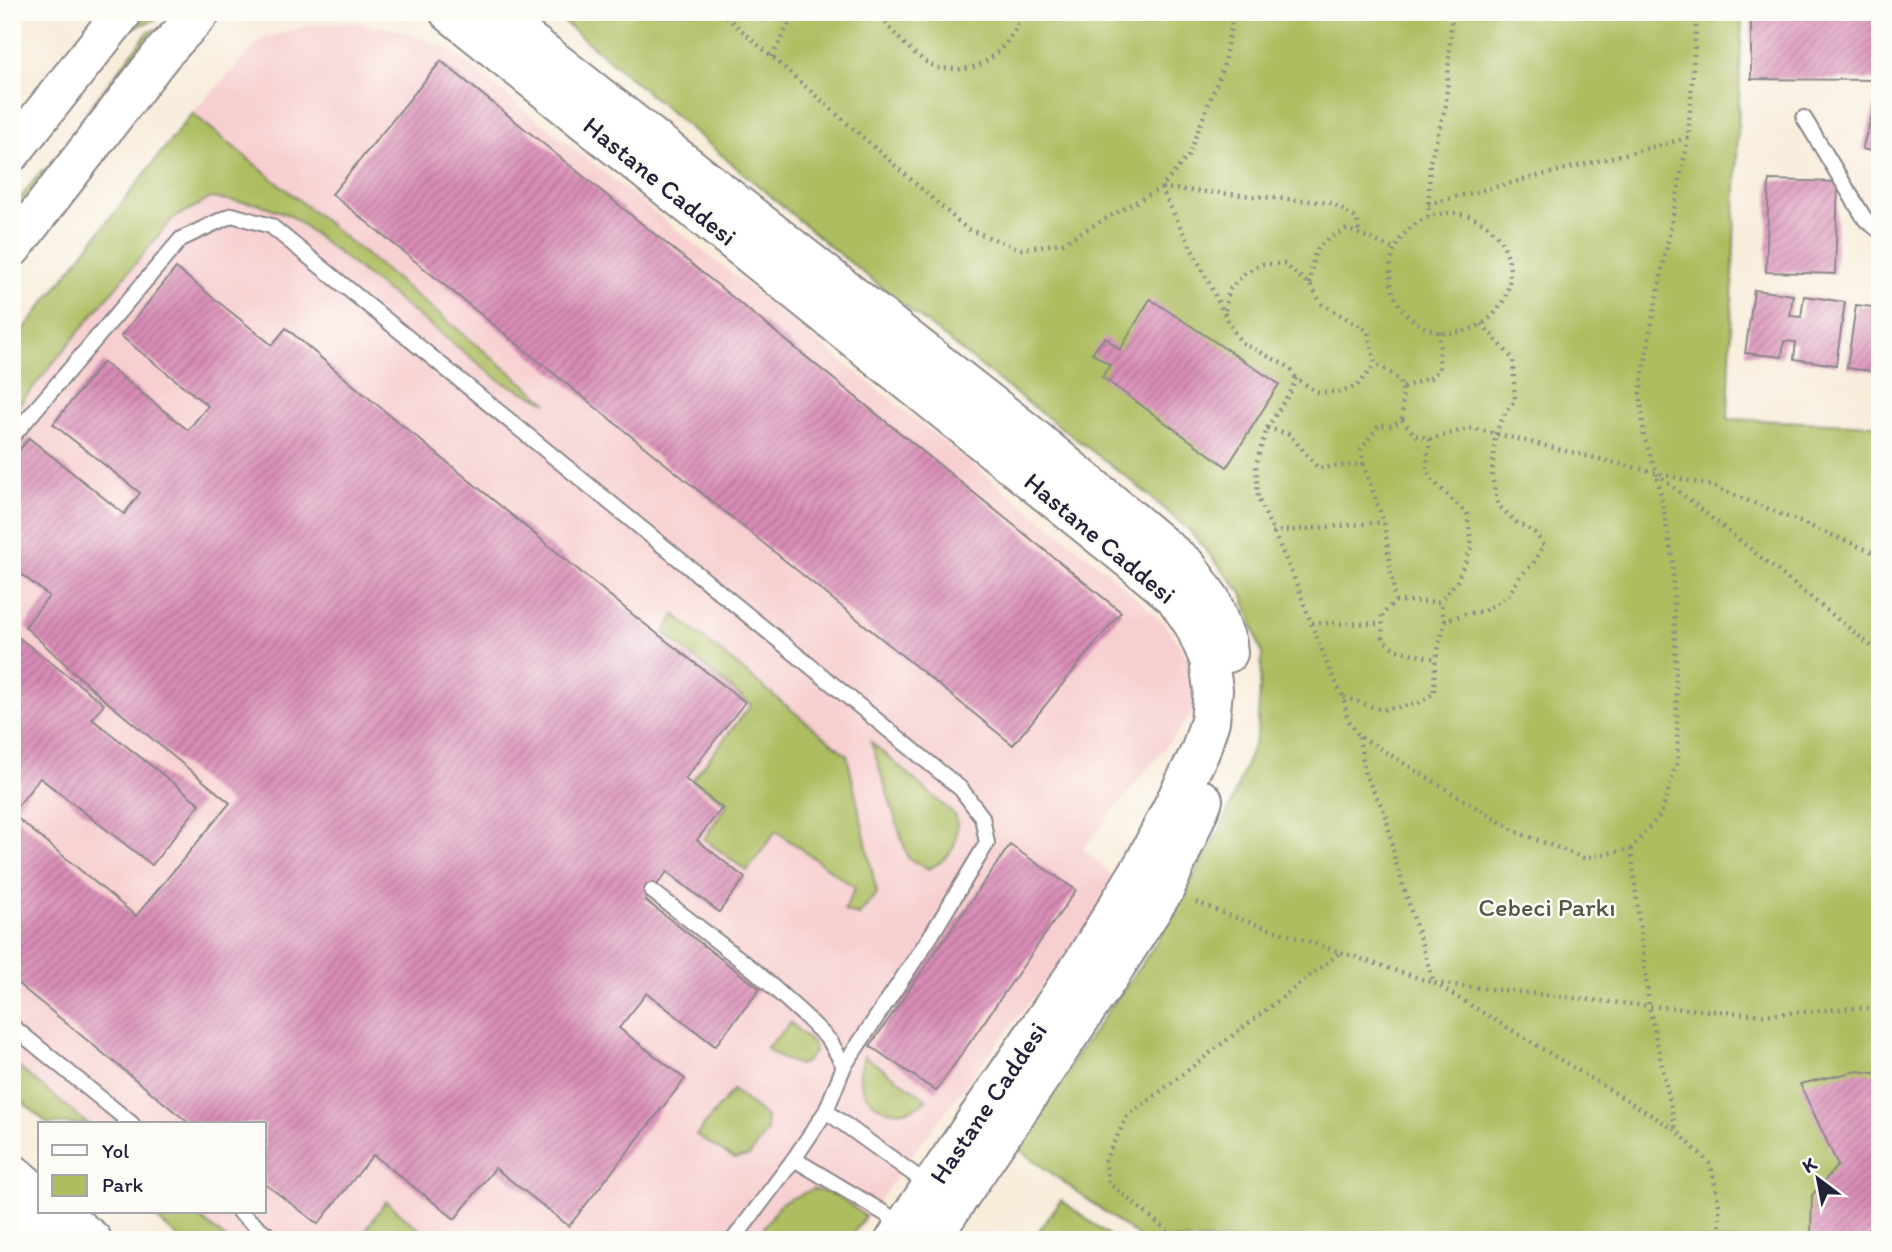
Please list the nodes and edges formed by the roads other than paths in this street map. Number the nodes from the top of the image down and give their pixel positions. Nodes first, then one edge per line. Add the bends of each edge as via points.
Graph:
1 (123, 12) edge
2 (201, 12) edge
3 (449, 12) edge
4 (492, 12) edge
5 (1804, 118) dead end
6 (12, 152) edge
7 (1880, 231) edge
8 (12, 247) edge
9 (12, 437) edge
10 (652, 891) dead end
11 (12, 1026) edge
12 (844, 1066) junction
13 (826, 1111) junction
14 (130, 1122) edge
15 (794, 1159) junction
16 (12, 1173) edge
17 (38, 1195) edge
18 (943, 1195) junction
19 (12, 1214) edge
20 (60, 1214) edge
21 (242, 1214) edge
22 (915, 1236) edge
23 (42, 1240) edge
24 (92, 1240) edge
25 (274, 1240) edge
26 (733, 1240) edge

1 - 6 main road
2 - 8 main road via 162,54
3 - 18 main road, Hastane Caddesi via 1145,572 1175,597 1195,625 1209,659 1213,690 1200,752 1145,862
4 - 18 main road, Hastane Caddesi via 1018,426 1187,566 1212,600 1227,643 1233,692 1225,743 1165,890 1110,975
5 - 7 lane via 1865,219
9 - 12 lane via 181,239 232,215 271,226 961,789 982,817 987,844
10 - 12 lane via 806,1017 830,1041
11 - 14 lane
12 - 13 lane
13 - 15 lane
13 - 18 lane
15 - 22 lane
15 - 26 lane
16 - 17 main road
18 - 22 main road, Hastane Caddesi
19 - 23 main road
20 - 24 main road
21 - 25 lane

